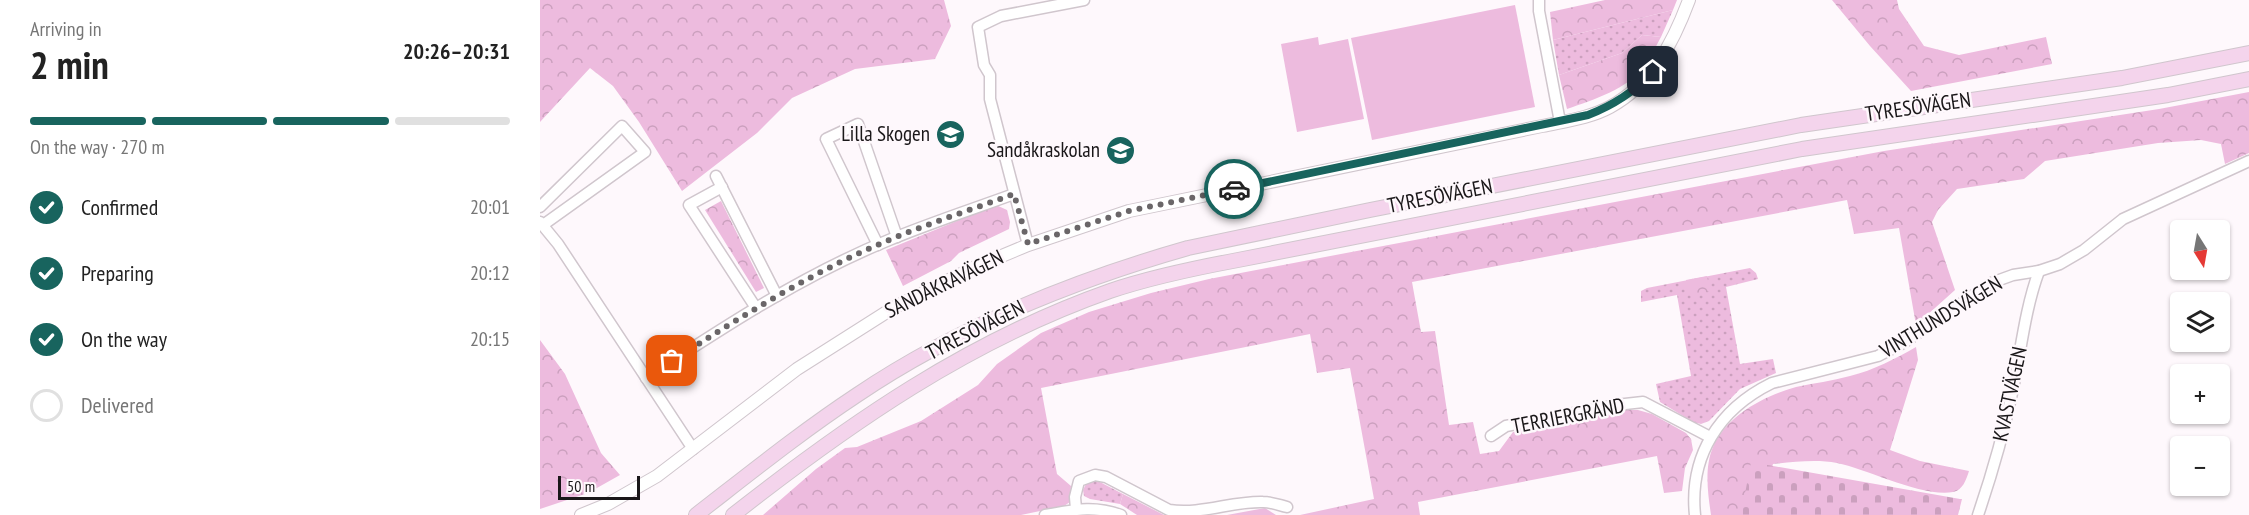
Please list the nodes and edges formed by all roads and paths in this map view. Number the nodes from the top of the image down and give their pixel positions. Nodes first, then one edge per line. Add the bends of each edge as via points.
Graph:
1 (1084, 0) edge
2 (1539, 0) edge
3 (1689, 0) edge
4 (2249, 53) edge
5 (2249, 79) edge
6 (1560, 122) junction
7 (2249, 161) edge
8 (716, 176) dead end
9 (722, 187) junction
10 (1014, 194) junction
11 (540, 207) edge
12 (541, 224) edge
13 (897, 237) junction
14 (1028, 244) junction
15 (878, 245) junction
16 (2039, 271) junction
17 (777, 296) junction
18 (756, 308) junction
19 (646, 378) junction
20 (1491, 435) dead end
21 (1710, 437) junction
22 (693, 449) junction
23 (1287, 507) dead end
24 (1076, 509) junction
25 (581, 515) edge
26 (696, 515) edge
27 (733, 515) edge
28 (1045, 515) edge
29 (1121, 515) edge
30 (1695, 515) edge
31 (1978, 515) edge

1 - 10 street via 1001,16 978,27 984,65 990,75 990,99
2 - 6 street
3 - 6 street, SANDÅKRAVÄGEN via 1667,50 1640,85 1609,108
4 - 26 main road, TYRESÖVÄGEN via 2122,78 1725,140 1188,248 1128,265 1036,299 901,368 825,416
5 - 27 main road, TYRESÖVÄGEN via 2168,95 1802,149 1238,260 1112,290 1004,336 925,378 849,426
6 - 14 street, SANDÅKRAVÄGEN via 1129,211
7 - 16 street, VINTHUNDSVÄGEN via 2123,219 2084,250
8 - 9 street
9 - 17 street
9 - 18 street via 689,205
10 - 13 street
10 - 14 street
11 - 12 street via 622,126 645,153
12 - 19 street
13 - 15 street
13 - 15 street via 858,124 826,139
14 - 22 street, SANDÅKRAVÄGEN via 893,308 796,369
15 - 17 street
16 - 21 street, VINTHUNDSVÄGEN via 1991,283 1878,356 1756,390 1736,404
16 - 31 street, KVASTVÄGEN via 2031,292 1997,454
17 - 18 street
18 - 19 street
19 - 22 street
20 - 21 street, TERRIERGRÄND via 1506,426 1643,402
21 - 30 street, VINTHUNDSVÄGEN via 1697,465
22 - 25 street, SANDÅKRAVÄGEN via 632,491
23 - 24 street via 1263,502 1180,514 1107,477 1095,475 1079,481
24 - 28 street
24 - 29 street via 1107,510

